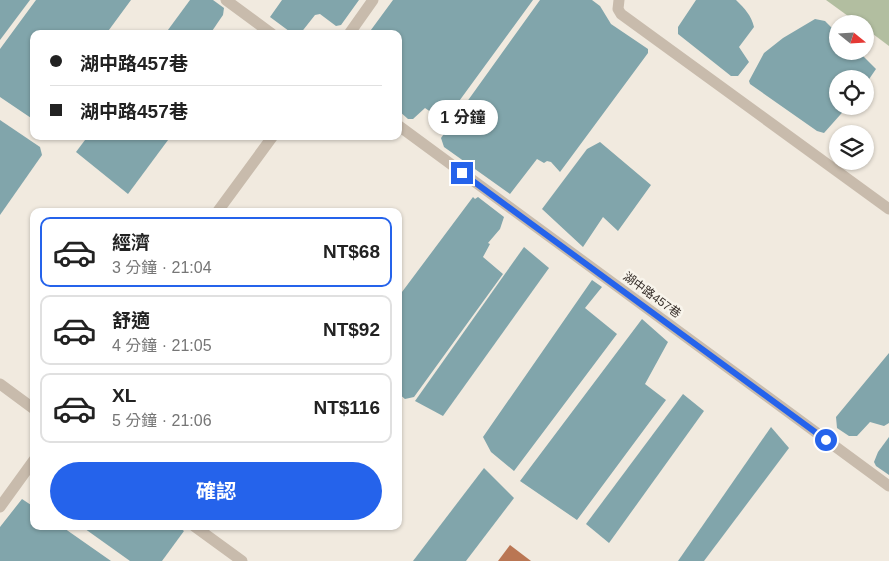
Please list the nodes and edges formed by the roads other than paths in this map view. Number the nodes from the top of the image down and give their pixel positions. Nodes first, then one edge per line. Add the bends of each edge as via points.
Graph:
1 (226, 0) edge
2 (373, 0) edge
3 (619, 0) edge
4 (267, 30) edge
5 (352, 30) edge
6 (402, 128) edge
7 (270, 140) edge
8 (220, 208) edge
9 (889, 210) edge
10 (0, 384) edge
11 (30, 406) edge
12 (30, 466) edge
13 (889, 486) edge
14 (0, 507) edge
15 (199, 530) edge
16 (242, 561) edge

1 - 4 street
2 - 5 street
3 - 9 street via 621,14
6 - 13 street, 湖中路457巷
7 - 8 street
10 - 11 street
12 - 14 street
15 - 16 street

